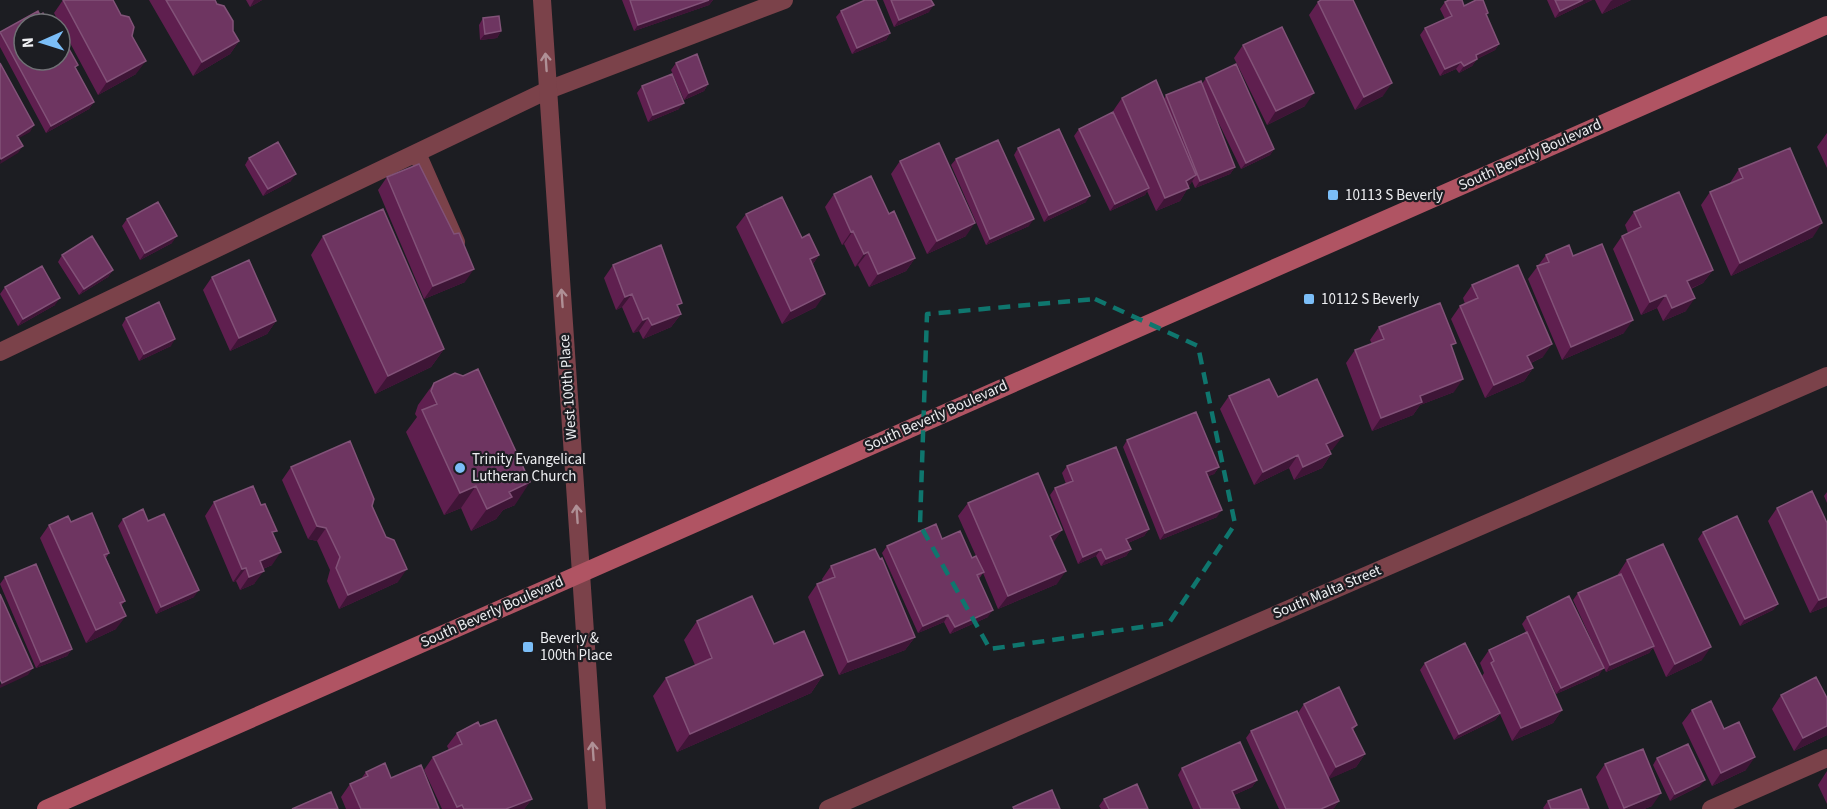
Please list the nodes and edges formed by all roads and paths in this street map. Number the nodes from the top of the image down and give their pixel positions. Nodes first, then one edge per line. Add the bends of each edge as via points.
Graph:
1 (542, 0) edge
2 (784, 0) edge
3 (1827, 25) edge
4 (549, 90) junction
5 (417, 153) junction
6 (463, 257) edge
7 (0, 352) edge
8 (1827, 376) edge
9 (581, 572) junction
10 (1827, 758) edge
11 (46, 809) edge
12 (597, 809) edge
13 (828, 809) edge
14 (1711, 809) edge

4 -> 1 street, West 100th Place
2 - 4 street
3 - 9 main road, South Beverly Boulevard
4 - 5 street
9 -> 4 street, West 100th Place
5 - 6 street
5 - 7 street
8 - 13 street, South Malta Street
9 - 11 main road, South Beverly Boulevard
12 -> 9 street, West 100th Place
10 - 14 street

